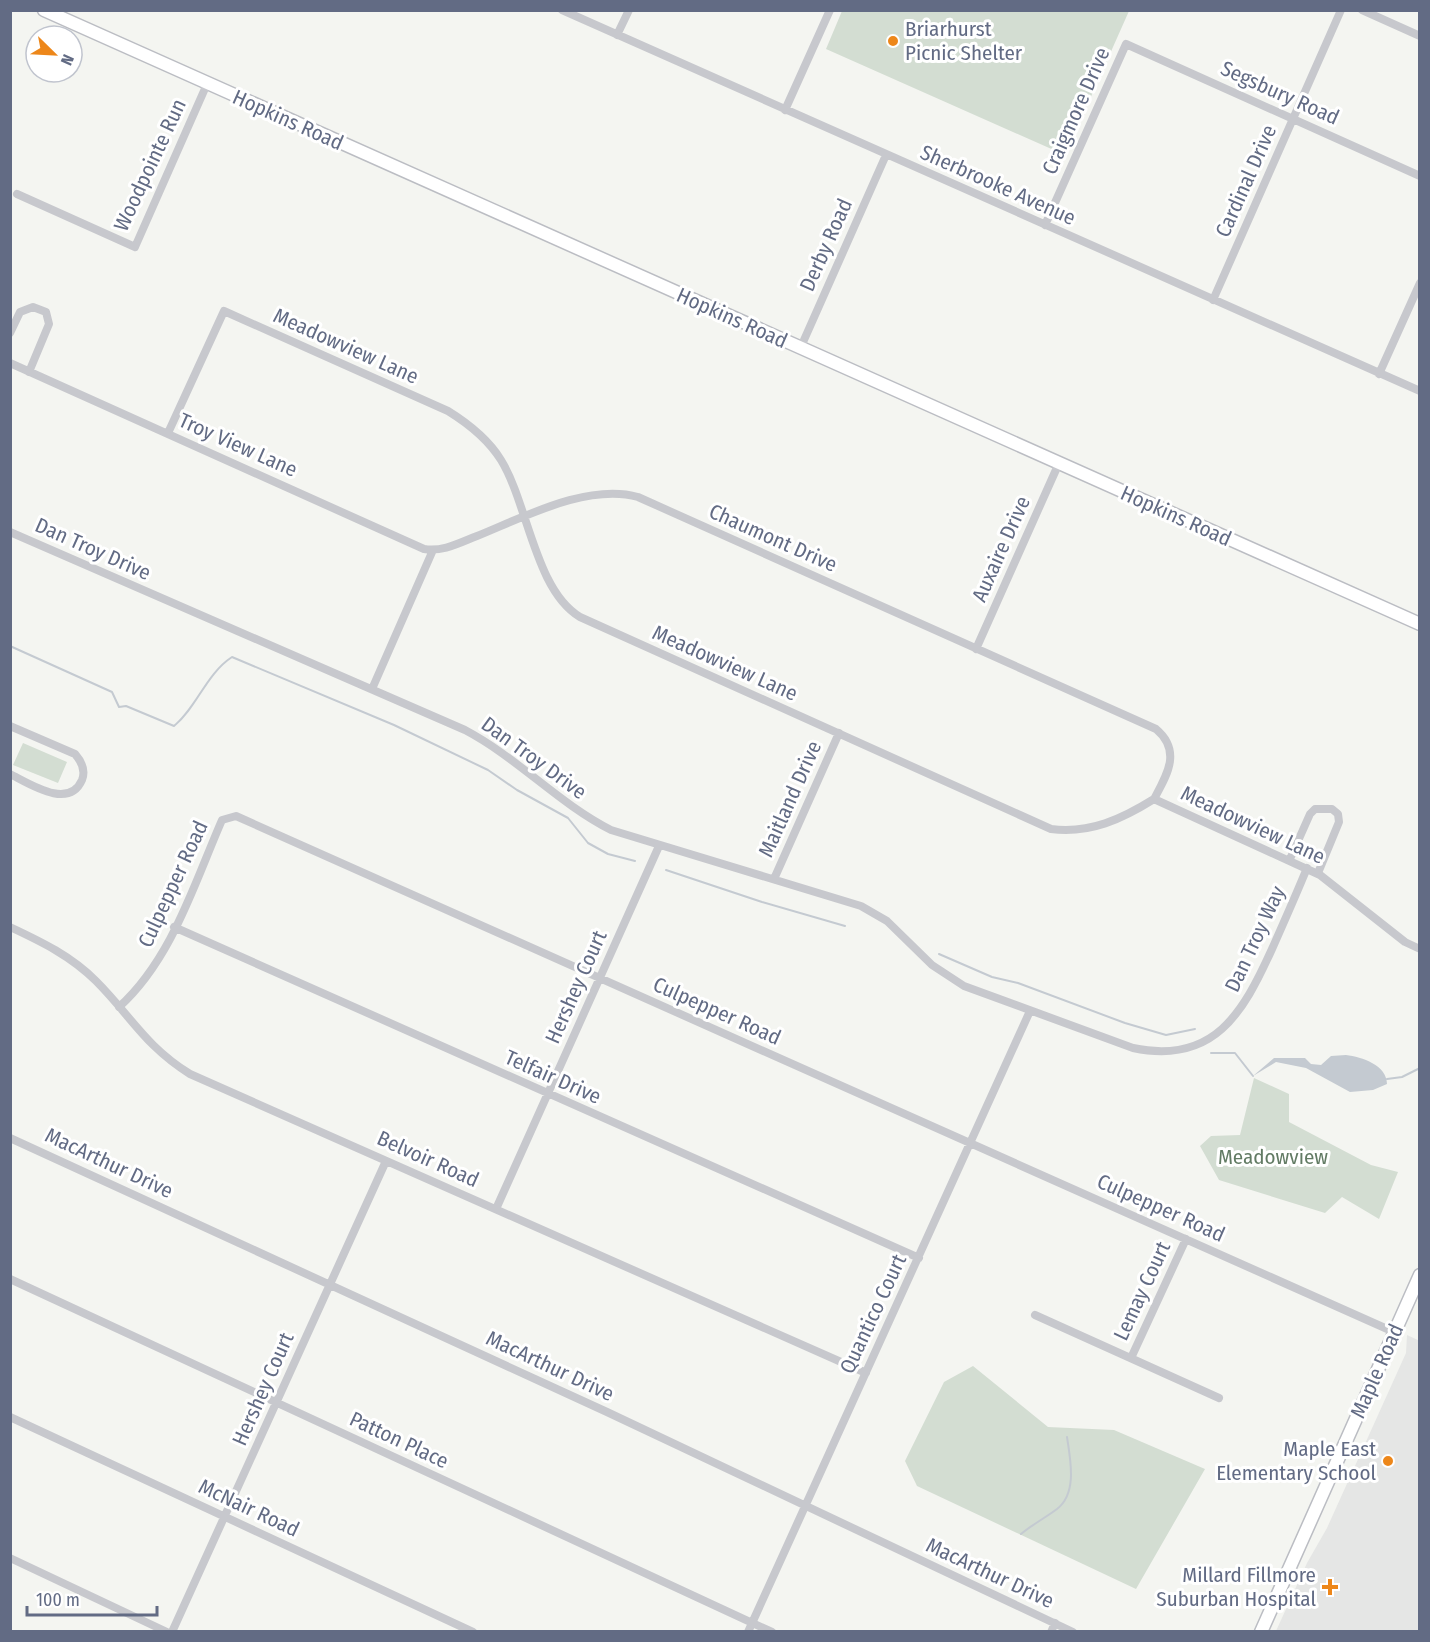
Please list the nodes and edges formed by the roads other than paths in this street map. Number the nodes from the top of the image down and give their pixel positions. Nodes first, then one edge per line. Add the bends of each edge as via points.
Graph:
1 (44, 10) edge
2 (562, 10) edge
3 (628, 10) edge
4 (830, 10) edge
5 (1341, 10) edge
6 (1362, 10) edge
7 (617, 35) junction
8 (1419, 36) edge
9 (1126, 44) joint
10 (207, 84) junction
11 (785, 110) junction
12 (1293, 119) junction
13 (886, 155) junction
14 (1419, 176) edge
15 (17, 194) dead end
16 (1045, 225) junction
17 (1419, 283) edge
18 (1213, 300) junction
19 (10, 333) edge
20 (800, 349) junction
21 (10, 363) edge
22 (29, 372) junction
23 (1379, 374) junction
24 (1419, 392) edge
25 (168, 434) junction
26 (1059, 463) junction
27 (525, 517) junction
28 (10, 532) edge
29 (433, 550) junction
30 (1419, 624) edge
31 (976, 649) junction
32 (372, 689) junction
33 (10, 726) edge
34 (838, 733) junction
35 (10, 774) edge
36 (1154, 800) junction
37 (659, 846) junction
38 (1290, 859) junction
39 (1307, 868) junction
40 (1318, 873) junction
41 (774, 879) junction
42 (10, 927) edge
43 (174, 927) junction
44 (1419, 949) edge
45 (600, 979) junction
46 (119, 1007) junction
47 (1030, 1011) junction
48 (548, 1094) junction
49 (10, 1138) edge
50 (971, 1142) junction
51 (386, 1161) junction
52 (496, 1209) junction
53 (1186, 1239) junction
54 (918, 1258) junction
55 (1419, 1275) edge
56 (10, 1279) edge
57 (330, 1284) junction
58 (1035, 1315) dead end
59 (1394, 1332) junction
60 (1131, 1358) junction
61 (866, 1373) junction
62 (1219, 1398) dead end
63 (276, 1403) junction
64 (10, 1417) edge
65 (804, 1507) junction
66 (224, 1516) junction
67 (10, 1558) edge
68 (752, 1622) junction
69 (1053, 1627) edge
70 (167, 1632) edge
71 (172, 1632) edge
72 (473, 1632) edge
73 (748, 1632) edge
74 (772, 1632) edge
75 (1073, 1632) edge
76 (1261, 1632) edge

1 - 10 street, Hopkins Road
2 - 7 street, Sherbrooke Avenue
3 - 7 street
4 - 11 street
5 - 12 street, Cardinal Drive
6 - 8 street
7 - 11 street, Sherbrooke Avenue
9 - 12 street, Segsbury Road
9 - 16 street, Craigmore Drive
10 - 15 street, Woodpointe Run via 135,247
10 - 20 street, Hopkins Road
11 - 13 street, Sherbrooke Avenue
12 - 14 street, Segsbury Road
12 - 18 street, Cardinal Drive
13 - 16 street, Sherbrooke Avenue
13 - 20 street, Derby Road
16 - 18 street, Sherbrooke Avenue
17 - 23 street
18 - 23 street, Sherbrooke Avenue
19 - 22 street via 20,312 33,307 46,312 49,324
20 - 26 street, Hopkins Road
21 - 22 street, Troy View Lane
22 - 25 street, Troy View Lane
23 - 24 street, Sherbrooke Avenue
25 - 27 street, Meadowview Lane via 224,311 461,419 501,459
25 - 29 street, Troy View Lane
26 - 30 street, Hopkins Road
26 - 31 street, Auxaire Drive
27 - 29 street, Chaumont Drive
27 - 31 street, Chaumont Drive via 600,493 638,497
27 - 34 street, Meadowview Lane via 558,597 572,612
28 - 32 street, Dan Troy Drive
29 - 32 street
31 - 36 street, Chaumont Drive via 1156,729 1168,742 1171,758 1170,769
32 - 37 street, Dan Troy Drive via 484,741 588,818
33 - 35 street via 75,754 84,770 77,788 58,796
34 - 36 street, Meadowview Lane via 1051,829 1100,826
34 - 41 street, Maitland Drive
36 - 38 street, Meadowview Lane
37 - 41 street, Dan Troy Drive
37 - 45 street, Hershey Court
38 - 39 street, Meadowview Lane
38 - 40 street via 1310,814 1316,809 1332,809 1339,822
39 - 40 street, Meadowview Lane
39 - 47 street, Dan Troy Way via 1246,1004 1223,1029 1197,1045 1173,1051 1146,1051
40 - 44 street, Meadowview Lane via 1404,942
41 - 47 street, Dan Troy Drive via 874,912 948,977
42 - 46 street, Belvoir Road via 79,965
43 - 45 street, Culpepper Road via 222,820 236,816
43 - 46 street, Culpepper Road via 155,966 138,990
43 - 48 street, Telfair Drive
45 - 48 street, Hershey Court
45 - 50 street, Culpepper Road
46 - 51 street, Belvoir Road via 156,1050 190,1074
47 - 50 street, Quantico Court
48 - 52 street, Hershey Court
48 - 54 street, Telfair Drive
49 - 57 street, MacArthur Drive
50 - 53 street, Culpepper Road
50 - 54 street, Quantico Court
51 - 52 street, Belvoir Road
51 - 57 street, Hershey Court
52 - 61 street, Belvoir Road
53 - 59 street, Culpepper Road
53 - 60 street, Lemay Court
54 - 61 street, Quantico Court
55 - 59 street, Maple Road
56 - 63 street, Patton Place
57 - 63 street, Hershey Court
57 - 65 street, MacArthur Drive
58 - 60 street, Lemay Court
59 - 76 street, Maple Road
60 - 62 street, Lemay Court
61 - 65 street, Quantico Court
63 - 66 street, Hershey Court
63 - 68 street, Patton Place
64 - 66 street, McNair Road
65 - 68 street, Quantico Court
65 - 69 street, MacArthur Drive
66 - 71 street, Hershey Court
66 - 72 street, McNair Road
67 - 70 street
68 - 73 street, Quantico Court
68 - 74 street, Patton Place
69 - 75 street, MacArthur Drive

